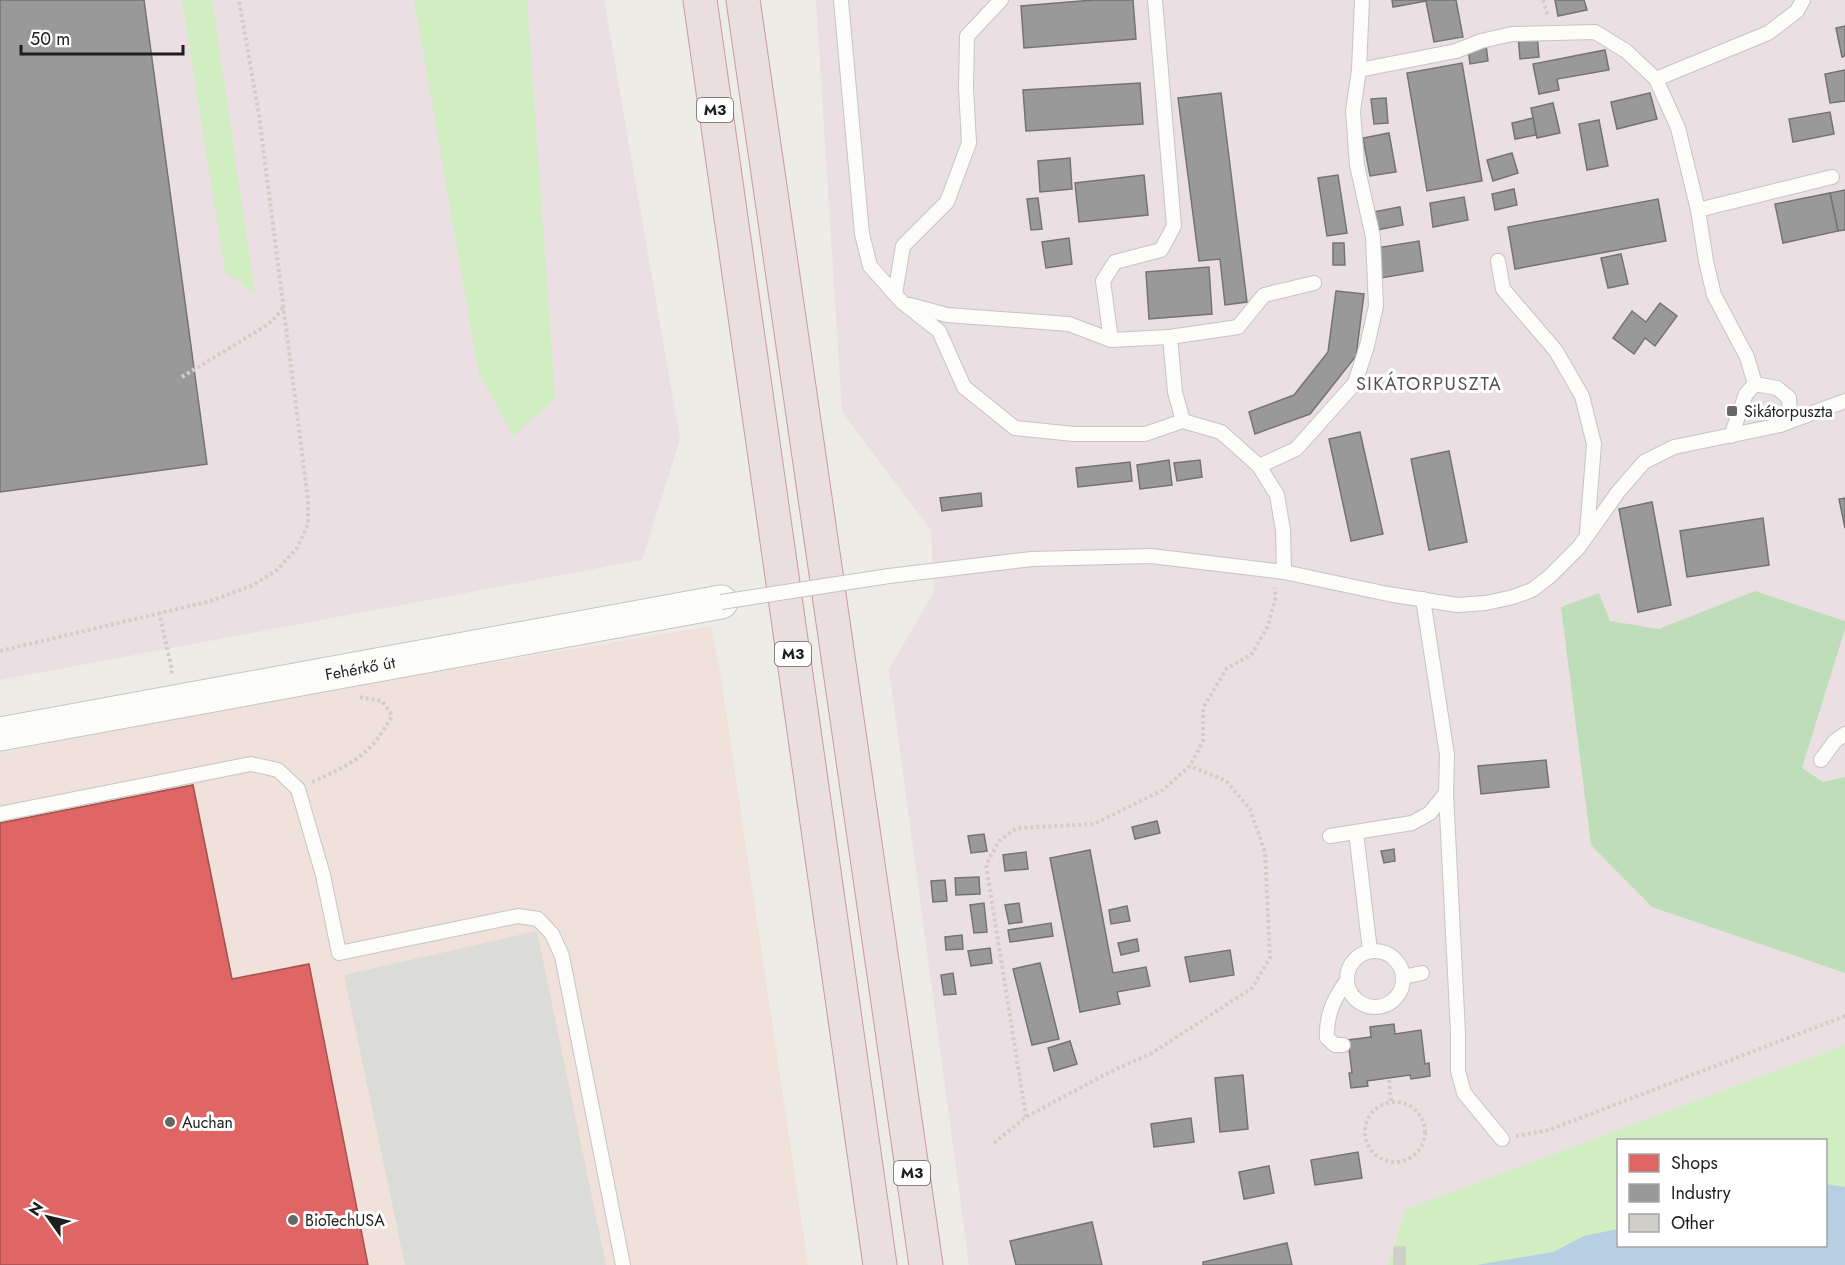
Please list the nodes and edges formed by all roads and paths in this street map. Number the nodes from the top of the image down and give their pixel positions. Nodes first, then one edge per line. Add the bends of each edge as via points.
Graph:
1 (238, 0) edge
2 (700, 0) edge
3 (743, 0) edge
4 (841, 0) edge
5 (1000, 0) edge
6 (1155, 0) edge
7 (1362, 0) edge
8 (1803, 0) edge
9 (1359, 70) junction
10 (1656, 79) junction
11 (1832, 177) dead end
12 (1698, 210) junction
13 (1498, 261) dead end
14 (1314, 283) dead end
15 (898, 298) junction
16 (284, 304) junction
17 (1170, 337) junction
18 (1111, 340) junction
19 (182, 376) dead end
20 (1755, 384) junction
21 (1845, 401) edge
22 (1183, 421) junction
23 (1780, 425) junction
24 (1731, 436) junction
25 (1259, 466) junction
26 (1587, 535) junction
27 (1270, 570) junction
28 (1284, 572) junction
29 (1423, 599) junction
30 (721, 602) joint
31 (159, 612) junction
32 (0, 651) edge
33 (350, 698) dead end
34 (166, 704) junction
35 (0, 734) edge
36 (1845, 734) edge
37 (1821, 760) dead end
38 (1190, 766) junction
39 (298, 789) junction
40 (1446, 793) junction
41 (0, 814) edge
42 (1356, 832) junction
43 (1330, 836) dead end
44 (1370, 951) junction
45 (1422, 973) dead end
46 (1403, 977) junction
47 (1346, 982) junction
48 (1845, 1016) edge
49 (1343, 1045) dead end
50 (1389, 1080) dead end
51 (1391, 1102) junction
52 (1026, 1117) junction
53 (1502, 1139) joint
54 (994, 1143) dead end
55 (623, 1265) edge
56 (880, 1265) edge
57 (926, 1265) edge

1 - 16 path via 259,115
2 - 56 highway, M3
3 - 57 highway, M3
4 - 15 lane via 862,234 870,266
5 - 15 lane via 968,36 969,143 947,202 903,246
6 - 18 lane via 1174,226 1161,250 1115,262 1103,281
7 - 9 lane
8 - 10 lane via 1797,11 1768,33
9 - 10 lane via 1456,51 1512,34 1595,32 1626,51
9 - 25 lane via 1353,111 1357,165 1373,237 1376,306 1367,346 1354,383 1311,433 1296,449
10 - 12 lane via 1678,128
11 - 12 lane
12 - 20 lane via 1714,295 1747,357
13 - 26 lane via 1503,289 1556,351 1582,396 1594,444
14 - 17 lane via 1264,295 1238,327
15 - 18 lane via 947,315 1069,324
15 - 22 lane via 939,332 963,387 1015,428 1074,434 1145,434
16 - 19 path via 267,325
16 - 31 path via 308,524 297,548 277,570 253,585 211,601
17 - 18 lane
17 - 22 lane via 1175,392
20 - 23 lane via 1777,388 1790,398 1790,415
20 - 24 lane via 1746,394
21 - 23 lane
22 - 25 lane via 1221,432
23 - 24 lane
24 - 26 lane via 1674,447 1644,462
25 - 28 lane via 1277,495
26 - 29 lane via 1566,561 1532,590 1486,603 1457,605
27 - 28 lane
27 - 30 lane, bridge via 1185,558 1032,560 889,576
27 - 38 path via 1276,596 1268,626 1251,655 1227,669 1203,708 1203,741
28 - 29 lane
29 - 40 lane via 1448,755
30 - 34 street, Fehérkő út
31 - 32 path
31 - 34 path via 171,670
33 - 39 path via 382,701 392,715 385,729 375,743 347,766
34 - 35 street, Fehérkő út
36 - 37 lane
38 - 52 path via 1163,790 1094,824 1017,828 999,841 986,865
38 - 52 path via 1226,781 1250,809 1265,852 1270,958 1252,988 1152,1053
39 - 41 lane via 278,770 251,764
39 - 55 lane via 323,875 339,953 518,916 538,920 552,934 562,956
40 - 42 lane via 1430,813 1412,823
40 - 53 lane via 1458,1071 1464,1093
42 - 43 lane
42 - 44 lane
44 - 46 lane via 1391,955
44 - 47 lane via 1360,954 1349,966
45 - 46 lane
46 - 47 lane via 1396,999 1382,1007 1366,1007 1352,997
47 - 49 lane via 1334,998 1326,1023 1327,1038 1335,1045
48 - 53 path via 1549,1130
50 - 51 path
51 - 51 path via 1369,1116 1366,1143 1385,1161 1399,1162 1412,1158 1421,1148 1424,1122 1405,1103
52 - 54 path

